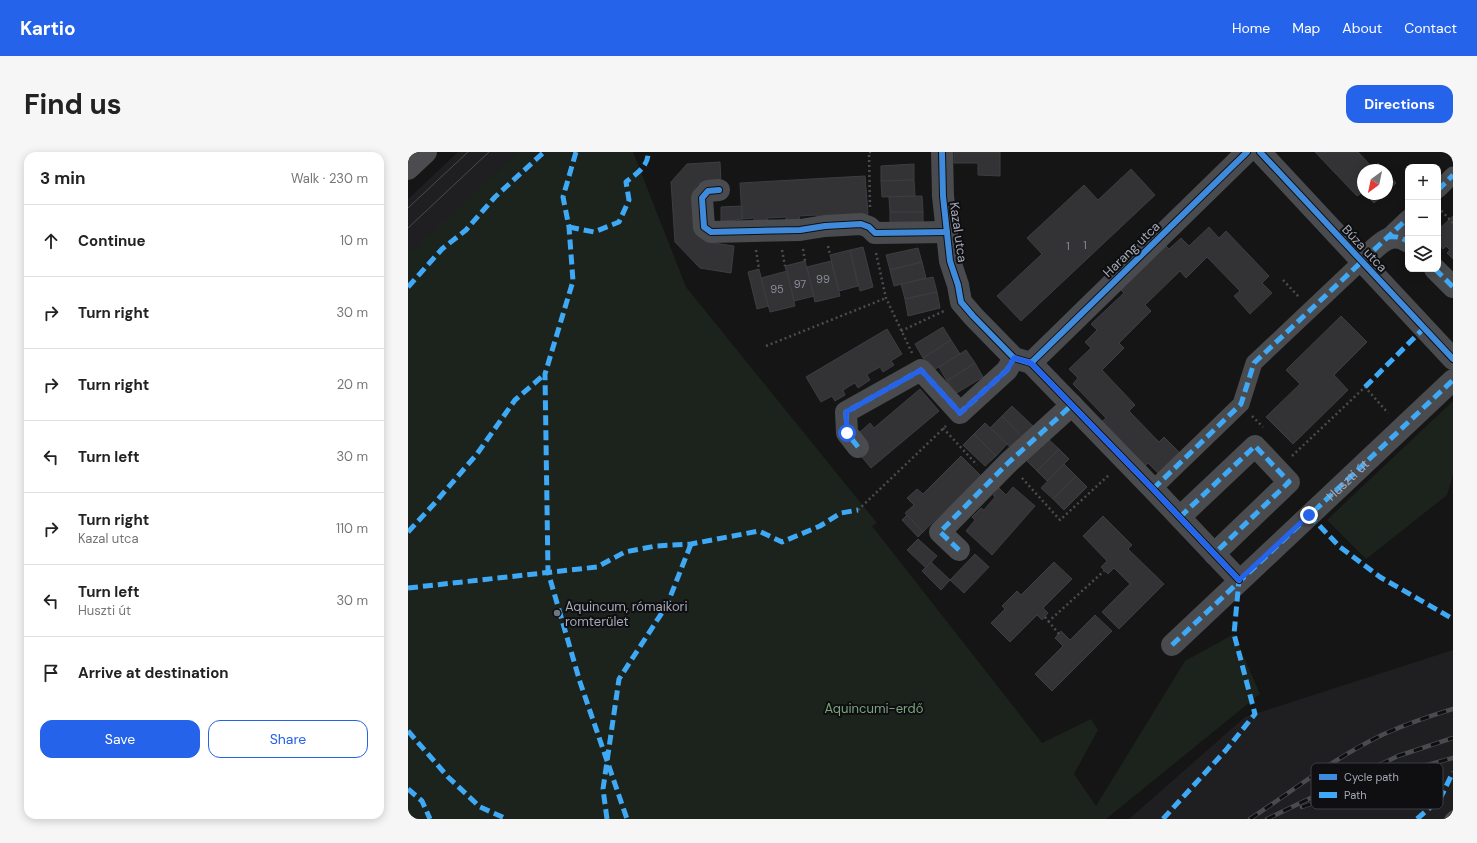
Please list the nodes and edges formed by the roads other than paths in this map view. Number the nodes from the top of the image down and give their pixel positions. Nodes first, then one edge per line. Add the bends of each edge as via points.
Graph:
1 (426, 152) edge
2 (942, 152) edge
3 (1247, 152) edge
4 (1260, 152) edge
5 (408, 169) edge
6 (1453, 175) edge
7 (1441, 187) edge
8 (719, 190) dead end
9 (1405, 224) edge
10 (947, 232) junction
11 (1398, 239) edge
12 (1362, 261) junction
13 (1437, 272) edge
14 (1453, 287) edge
15 (1453, 359) edge
16 (1023, 360) junction
17 (1453, 380) edge
18 (1072, 405) junction
19 (858, 448) dead end
20 (1153, 489) junction
21 (1180, 517) junction
22 (959, 550) dead end
23 (1214, 554) junction
24 (1239, 580) junction
25 (1172, 645) dead end
26 (1453, 816) edge
27 (1450, 819) edge

1 - 5 main road
2 - 10 street, Kazal utca
3 - 16 street, Harang utca
4 - 12 street, Búza utca
6 - 7 street
8 - 10 street via 708,191 702,198 704,227 711,232 800,230 861,224 872,230
9 - 11 street
10 - 16 street, Kazal utca via 950,261 961,302 973,316
11 - 12 street
12 - 15 street, Búza utca
12 - 20 street via 1254,363 1241,404
13 - 14 street
16 - 18 street, Kazal utca
16 - 19 street, Harang utca via 1007,370 960,413 921,370 846,412 847,433
17 - 24 street, Huszti út
18 - 20 street, Kazal utca
18 - 22 street via 1008,463 940,532
20 - 21 street, Kazal utca
21 - 23 street, Kazal utca
21 - 23 street via 1255,446 1289,482
23 - 24 street, Kazal utca
24 - 25 street, Huszti út
26 - 27 lane

